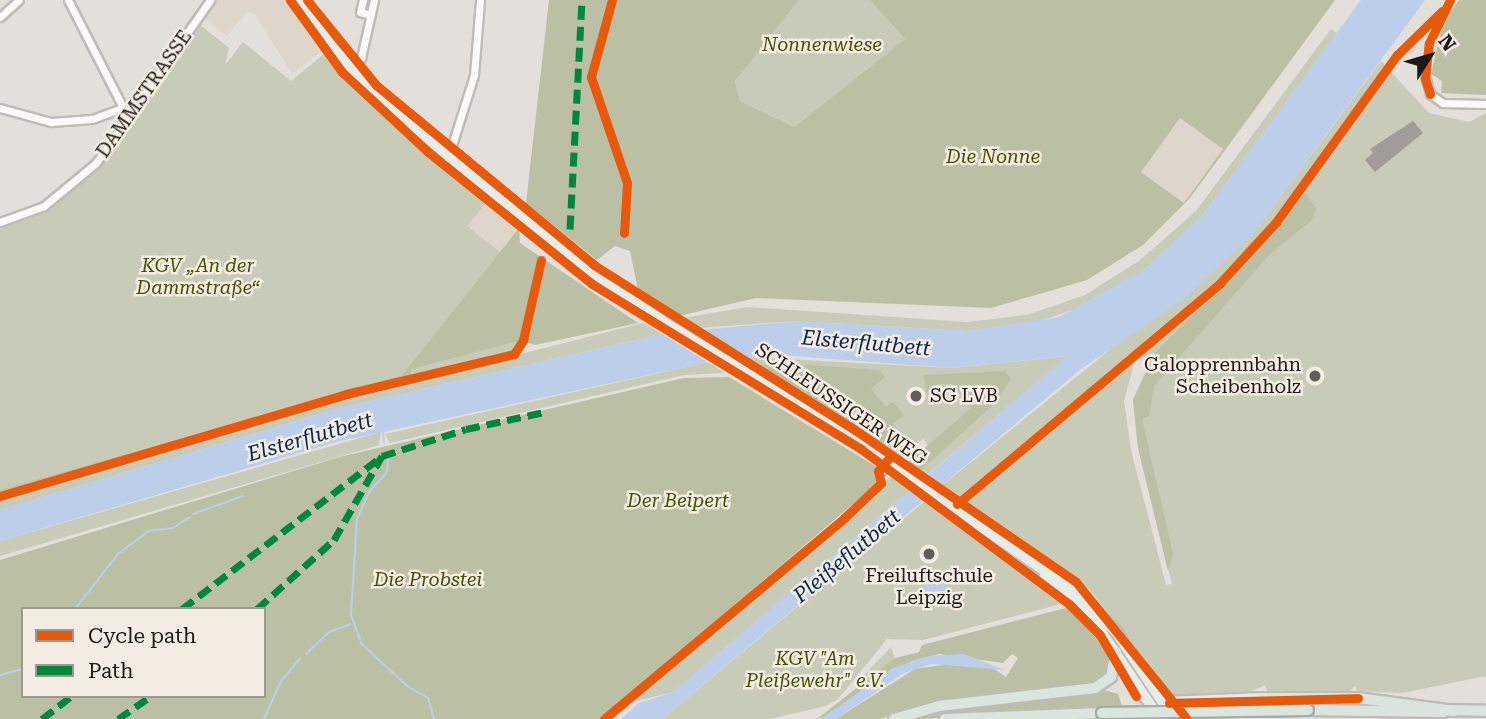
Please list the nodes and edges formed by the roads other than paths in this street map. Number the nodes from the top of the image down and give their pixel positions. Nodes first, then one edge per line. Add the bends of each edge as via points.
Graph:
1 (19, 0) edge
2 (68, 0) edge
3 (81, 0) edge
4 (210, 0) edge
5 (298, 0) edge
6 (363, 0) edge
7 (374, 0) edge
8 (480, 0) edge
9 (74, 8) junction
10 (371, 15) junction
11 (0, 17) edge
12 (351, 70) junction
13 (1425, 76) dead end
14 (1486, 104) edge
15 (0, 108) edge
16 (120, 109) junction
17 (128, 117) junction
18 (447, 158) junction
19 (0, 222) edge
20 (1037, 568) junction
21 (1116, 651) junction
22 (1264, 698) joint
23 (1165, 702) junction
24 (1351, 711) junction
25 (1454, 711) junction
26 (1486, 711) edge
27 (1397, 714) junction
28 (1016, 715) junction
29 (894, 719) edge
30 (945, 719) edge
31 (992, 719) edge
32 (1160, 719) edge
33 (1174, 719) edge
34 (1369, 719) edge

1 - 11 street
2 - 9 street
3 - 9 street
4 - 17 street, DAMMSTRASSE
5 - 12 main road, SCHLEUSSIGER WEG
6 - 10 street via 360,12
7 - 10 street
8 - 18 street via 466,109
9 - 16 street
10 - 12 street via 361,58
12 - 18 main road, SCHLEUSSIGER WEG
13 - 14 street via 1430,94 1455,107
15 - 16 street via 62,122
16 - 17 street
17 - 19 street, DAMMSTRASSE via 96,163 65,191
18 - 20 main road, SCHLEUSSIGER WEG via 568,255 667,324 902,473
20 - 21 main road, SCHLEUSSIGER WEG
20 - 23 main road, SCHLEUSSIGER WEG via 1058,578 1099,613
21 - 29 highway via 1111,677 1095,688 939,706
21 - 32 main road, SCHLEUSSIGER WEG
22 - 23 main road
22 - 25 highway via 1358,698
23 - 33 main road, SCHLEUSSIGER WEG
24 - 25 highway
24 - 27 highway
24 - 28 highway, bridge
25 - 26 highway
25 - 27 highway
27 - 34 highway
28 - 30 highway
28 - 31 highway

